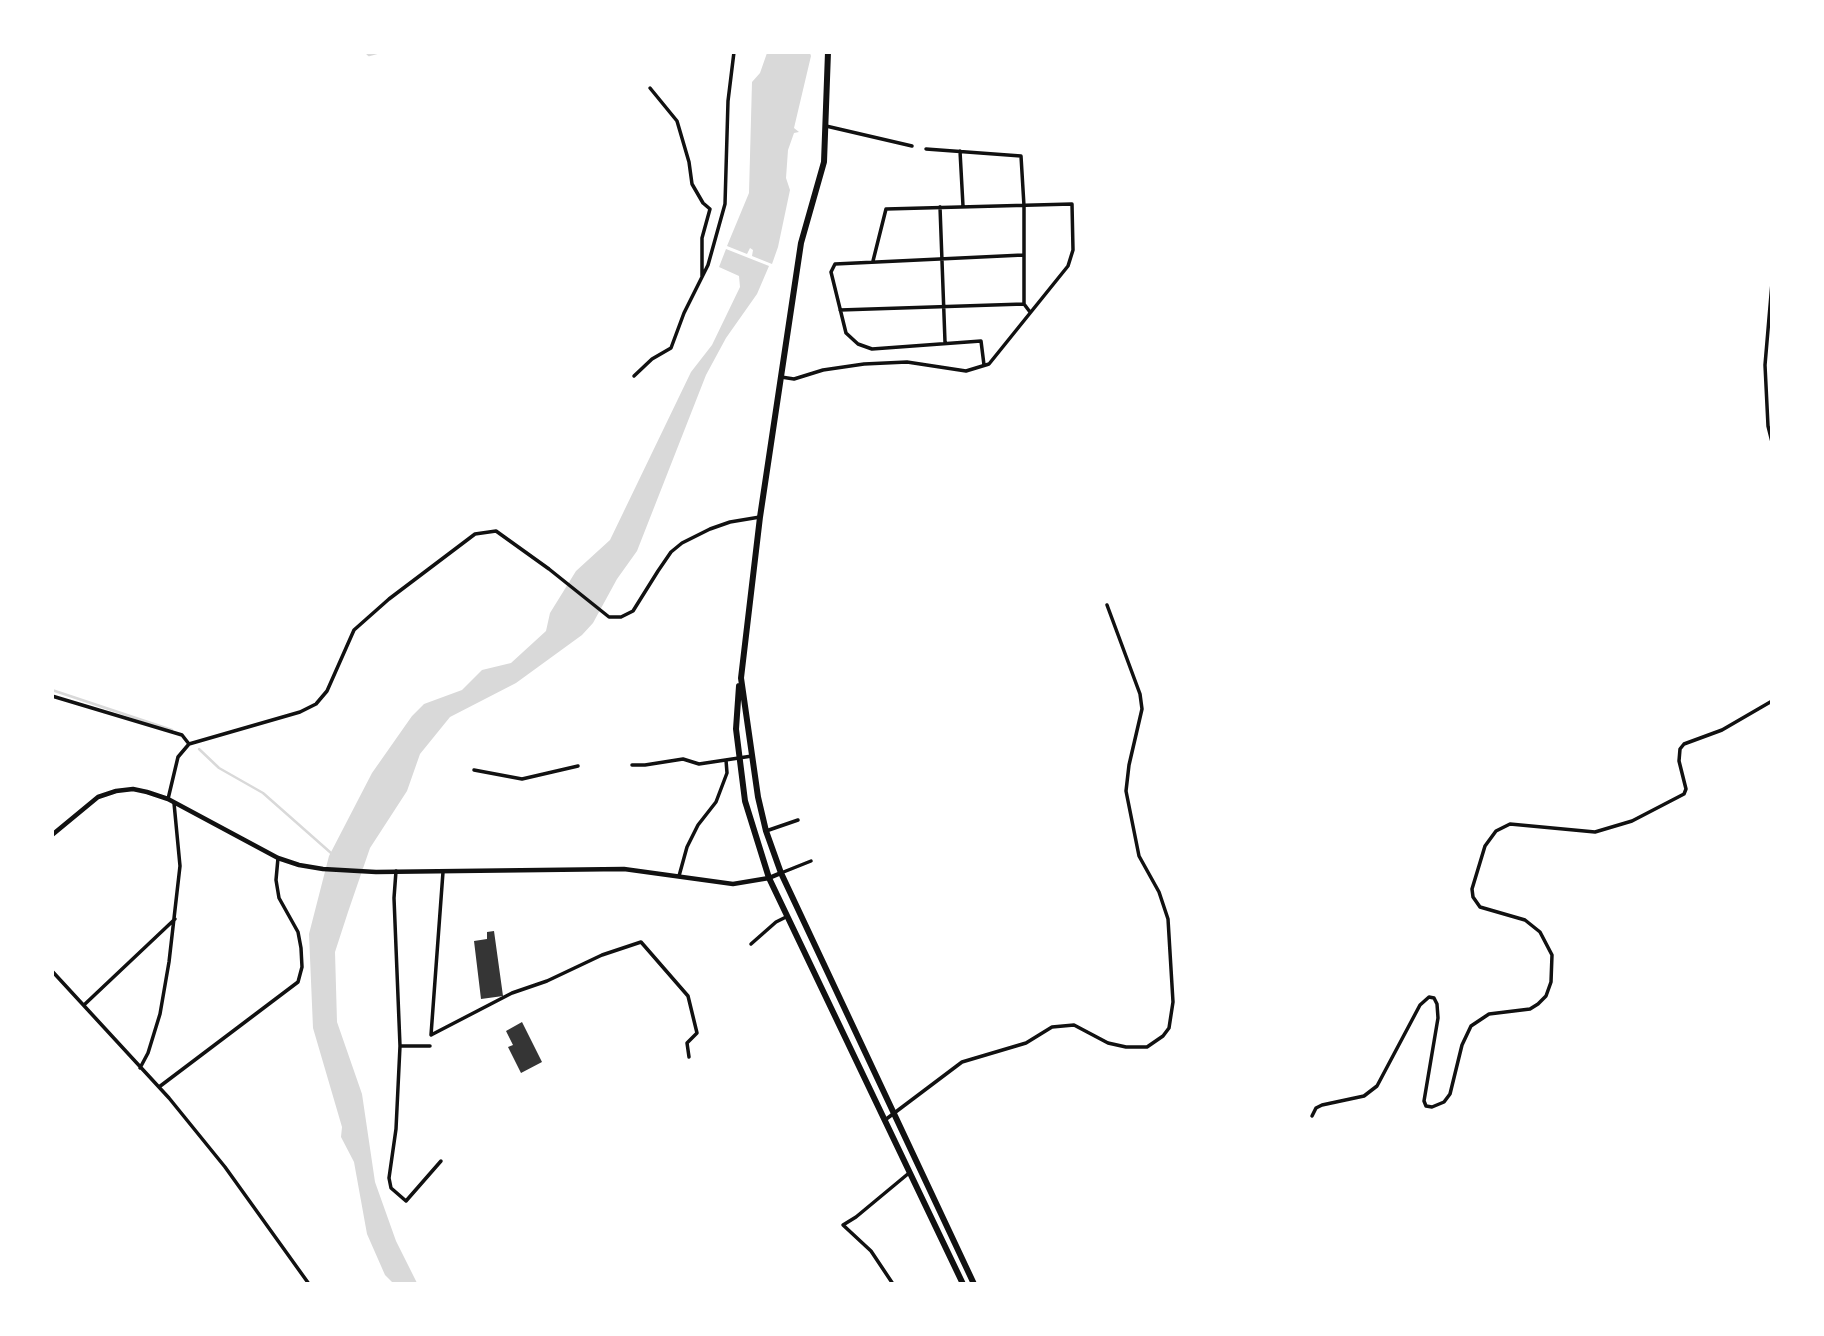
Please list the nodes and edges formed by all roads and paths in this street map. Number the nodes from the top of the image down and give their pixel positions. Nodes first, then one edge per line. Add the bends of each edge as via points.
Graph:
1 (734, 52) edge
2 (828, 52) edge
3 (650, 88) dead end
4 (826, 125) junction
5 (912, 146) dead end
6 (926, 149) dead end
7 (960, 151) junction
8 (963, 206) junction
9 (1024, 206) junction
10 (940, 207) junction
11 (1023, 255) junction
12 (942, 258) junction
13 (873, 261) junction
14 (702, 278) junction
15 (1772, 284) edge
16 (1024, 304) junction
17 (944, 307) junction
18 (840, 310) junction
19 (1030, 312) junction
20 (945, 342) junction
21 (984, 366) junction
22 (634, 376) dead end
23 (781, 377) junction
24 (1772, 442) edge
25 (760, 517) junction
26 (1107, 605) dead end
27 (741, 678) junction
28 (52, 696) edge
29 (1772, 701) edge
30 (189, 744) junction
31 (752, 756) junction
32 (739, 759) junction
33 (726, 760) junction
34 (632, 765) dead end
35 (578, 766) dead end
36 (474, 770) dead end
37 (168, 799) junction
38 (174, 803) junction
39 (798, 820) dead end
40 (766, 831) junction
41 (52, 835) edge
42 (278, 858) junction
43 (811, 861) dead end
44 (396, 871) junction
45 (443, 872) junction
46 (781, 873) junction
47 (679, 876) junction
48 (769, 878) junction
49 (786, 917) junction
50 (175, 919) junction
51 (751, 944) dead end
52 (52, 971) edge
53 (85, 1004) junction
54 (400, 1046) junction
55 (430, 1046) dead end
56 (689, 1057) dead end
57 (140, 1068) junction
58 (159, 1087) junction
59 (894, 1115) junction
60 (1312, 1116) dead end
61 (885, 1120) junction
62 (441, 1161) dead end
63 (909, 1173) junction
64 (310, 1283) edge
65 (893, 1283) edge
66 (963, 1283) edge
67 (974, 1283) edge

1 - 14 street via 725,204
2 - 4 highway
3 - 14 street via 677,121 692,184 710,209 702,238
4 - 5 street
4 - 23 highway via 824,162 801,243
6 - 7 street
7 - 8 street
7 - 9 street via 1021,156
8 - 9 street
8 - 10 street
9 - 11 street
9 - 19 street via 1072,204 1071,258
10 - 12 street
10 - 13 street via 886,209
11 - 12 street
11 - 16 street
12 - 13 street
12 - 17 street
13 - 18 street via 835,264 831,272
14 - 22 street via 671,348
15 - 24 street via 1765,365
16 - 17 street
16 - 19 street
17 - 18 street
17 - 20 street
18 - 20 street via 846,333 864,347
19 - 21 street
20 - 21 street via 981,341
21 - 23 street via 966,370 907,362 864,363 794,379
23 - 25 highway
25 - 27 highway
25 - 30 street via 730,522 682,542 633,611 621,617 609,617 496,531 475,534 354,631 327,691 316,704
26 - 59 street via 1141,702 1126,791 1139,856 1160,892 1168,919 1173,1002 1169,1028 1147,1047 1126,1047 1074,1025 1052,1027 1026,1043 962,1062
27 - 31 highway
27 - 32 highway via 736,729
28 - 30 street via 182,735
29 - 60 street via 1722,730 1684,744 1679,754 1684,794 1632,821 1595,832 1510,824 1496,831 1485,846 1473,897 1480,906 1525,920 1540,932 1552,955 1546,996 1530,1009 1489,1014 1471,1026 1450,1094 1432,1107 1424,1101 1438,1018 1437,1004 1429,997 1420,1005 1377,1086 1364,1096 1322,1105
30 - 37 street via 178,757
31 - 32 street
31 - 40 highway
32 - 33 street
32 - 48 highway
33 - 34 street
33 - 47 street via 723,786 687,847
35 - 36 street via 522,779
37 - 38 street
37 - 41 street via 133,789 116,791 98,797
38 - 42 street
38 - 50 street via 180,866
39 - 40 street
40 - 46 highway
42 - 44 street via 323,869
42 - 58 street via 279,898 298,932 301,948 298,982
43 - 46 street
44 - 45 street
44 - 54 street
45 - 47 street via 624,869
45 - 56 street via 431,1035 512,993 641,942 688,996 697,1033 687,1043
46 - 48 street
46 - 59 highway
47 - 48 street via 733,884
48 - 49 highway
49 - 51 street
49 - 61 highway
50 - 53 street
50 - 57 street via 160,1014
52 - 53 street
53 - 57 street
54 - 55 street
54 - 62 street via 391,1188 406,1201
57 - 58 street
58 - 64 street
59 - 61 street
59 - 67 highway
61 - 63 highway
63 - 65 street via 843,1225 871,1251
63 - 66 highway

